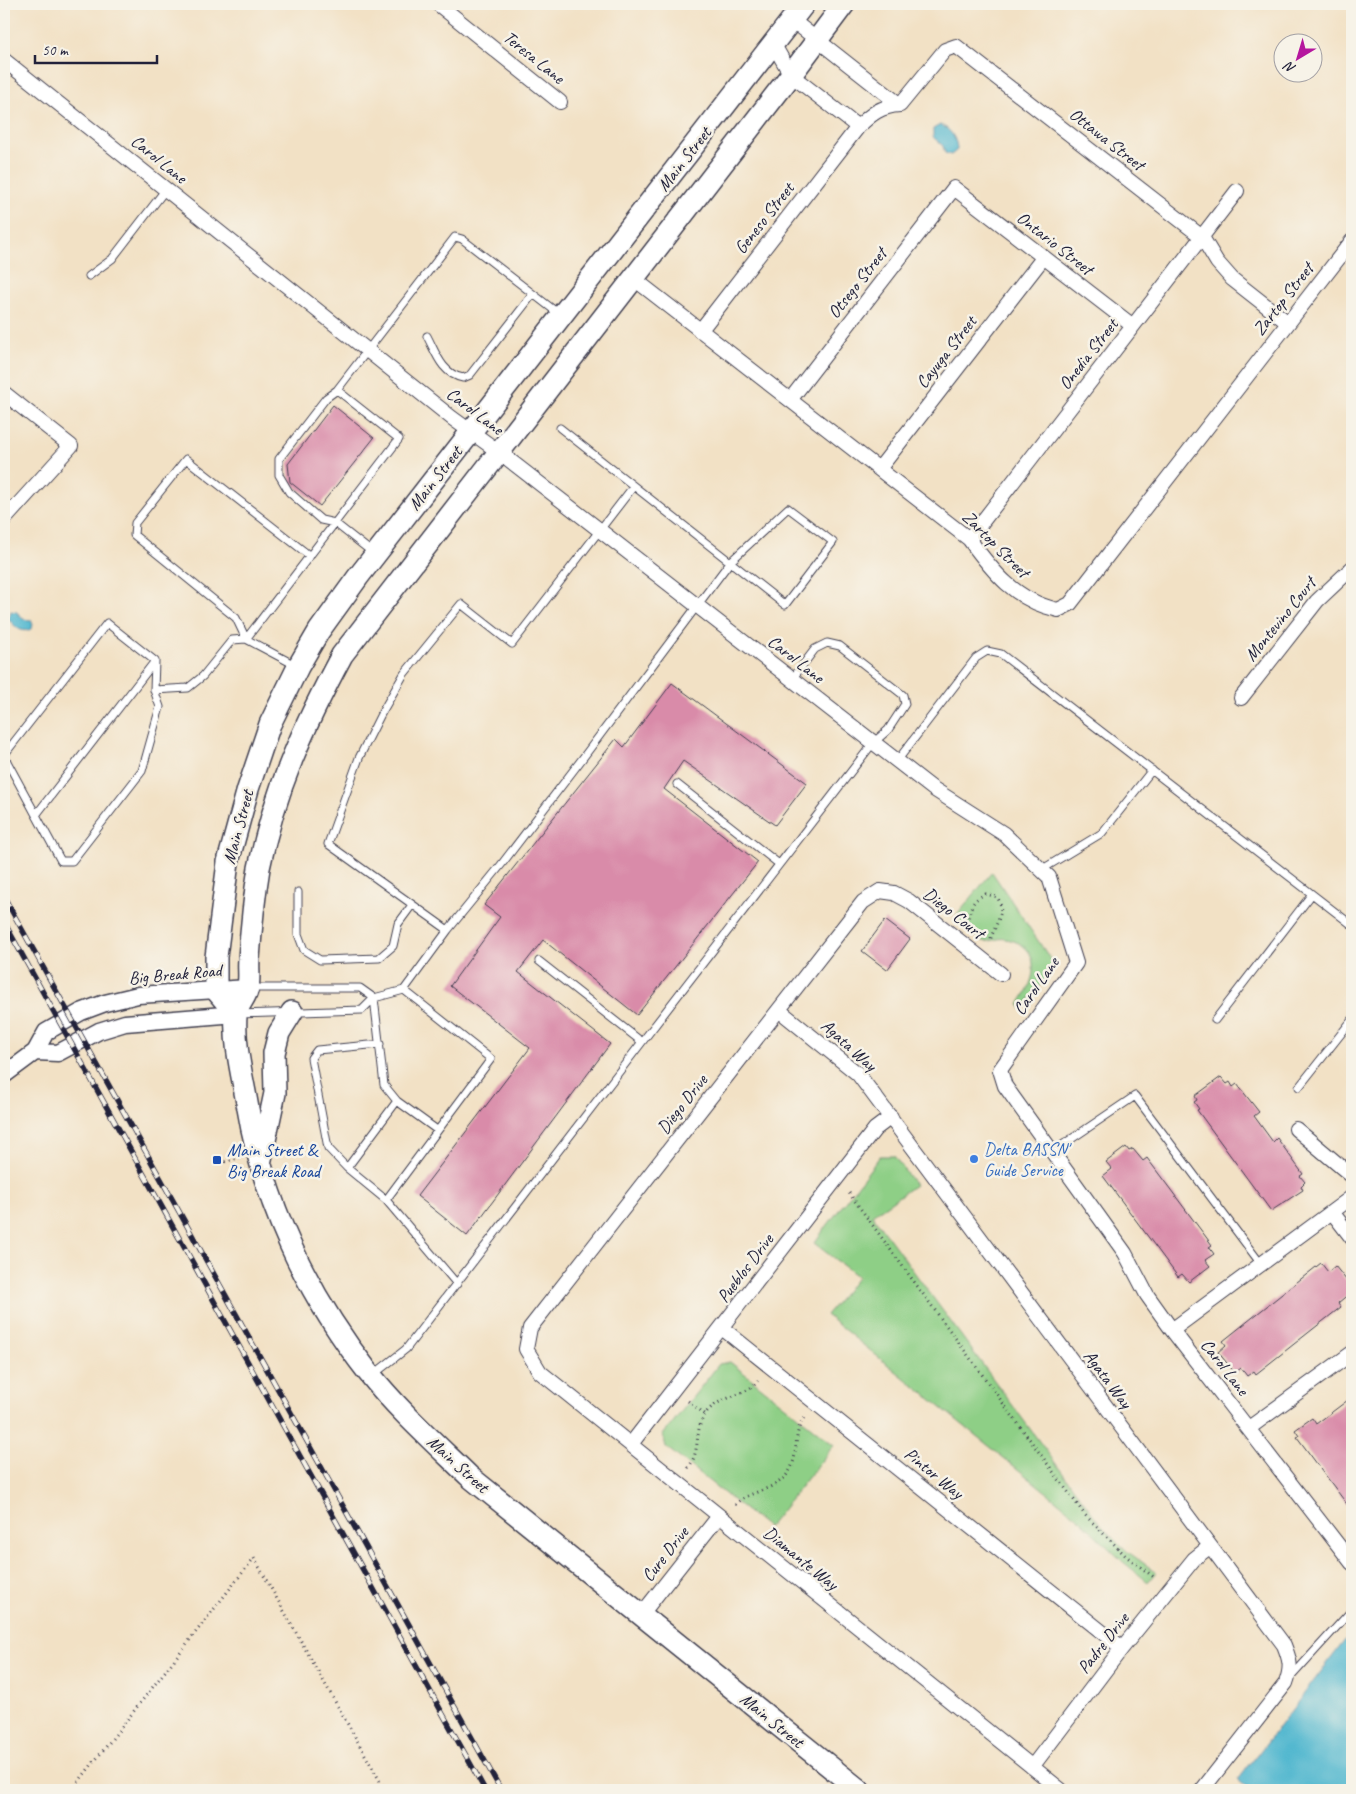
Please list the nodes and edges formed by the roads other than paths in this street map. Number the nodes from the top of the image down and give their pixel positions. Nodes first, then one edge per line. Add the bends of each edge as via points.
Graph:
1 (438, 4) edge
2 (844, 4) edge
3 (798, 12) edge
4 (818, 40) junction
5 (774, 45) junction
6 (4, 60) edge
7 (792, 75) junction
8 (560, 102) dead end
9 (900, 104) junction
10 (858, 127) junction
11 (954, 188) joint
12 (166, 189) junction
13 (1237, 192) dead end
14 (1202, 237) junction
15 (1352, 241) edge
16 (1043, 258) junction
17 (89, 276) dead end
18 (633, 278) junction
19 (533, 294) junction
20 (561, 316) junction
21 (1288, 323) junction
22 (1133, 326) junction
23 (700, 331) junction
24 (427, 336) dead end
25 (368, 351) junction
26 (337, 390) junction
27 (4, 393) edge
28 (790, 400) junction
29 (560, 428) dead end
30 (470, 432) junction
31 (499, 452) junction
32 (879, 469) junction
33 (633, 487) junction
34 (4, 520) edge
35 (335, 523) junction
36 (599, 530) junction
37 (969, 539) junction
38 (376, 555) junction
39 (310, 556) junction
40 (730, 562) junction
41 (1352, 568) edge
42 (697, 605) junction
43 (246, 639) junction
44 (155, 661) junction
45 (298, 667) junction
46 (792, 679) junction
47 (154, 690) junction
48 (1241, 698) dead end
49 (873, 743) junction
50 (4, 756) edge
51 (897, 761) junction
52 (1152, 770) junction
53 (678, 784) dead end
54 (36, 815) junction
55 (779, 864) junction
56 (1041, 870) junction
57 (880, 890) joint
58 (298, 892) dead end
59 (1312, 894) junction
60 (412, 905) junction
61 (1352, 926) edge
62 (448, 930) junction
63 (539, 961) dead end
64 (1001, 974) dead end
65 (248, 988) junction
66 (216, 990) junction
67 (404, 990) junction
68 (374, 998) junction
69 (780, 1011) junction
70 (292, 1012) junction
71 (236, 1014) junction
72 (1215, 1020) dead end
73 (1352, 1020) edge
74 (642, 1042) junction
75 (380, 1044) junction
76 (35, 1052) junction
77 (4, 1075) edge
78 (1299, 1087) dead end
79 (397, 1101) junction
80 (891, 1117) junction
81 (437, 1130) junction
82 (1296, 1130) dead end
83 (1052, 1152) junction
84 (260, 1164) junction
85 (347, 1168) junction
86 (1352, 1176) edge
87 (1352, 1197) edge
88 (386, 1200) junction
89 (1332, 1212) junction
90 (1352, 1238) edge
91 (1260, 1264) junction
92 (457, 1284) junction
93 (722, 1328) junction
94 (1172, 1330) junction
95 (526, 1349) joint
96 (1352, 1353) edge
97 (371, 1376) junction
98 (1249, 1428) junction
99 (631, 1444) junction
100 (719, 1516) junction
101 (1209, 1547) junction
102 (1352, 1563) edge
103 (1352, 1610) edge
104 (641, 1615) junction
105 (1122, 1648) junction
106 (1286, 1683) junction
107 (1032, 1767) junction
108 (859, 1790) edge
109 (1061, 1790) edge
110 (1202, 1790) edge

1 - 8 street, Teresa Lane
2 - 4 main road, Main Street
3 - 4 street
3 - 5 main road, Main Street
4 - 7 main road, Main Street
4 - 9 street
5 - 7 street
5 - 20 main road, Main Street
6 - 12 street, Carol Lane
7 - 10 street
7 - 18 main road, Main Street
9 - 10 street, Geneso Street via 886,106 871,114
9 - 14 street, Ottawa Street via 945,50 956,46
10 - 23 street, Geneso Street
11 - 16 street, Ontario Street
11 - 28 street, Otsego Street
12 - 17 lane via 112,259
12 - 25 street, Carol Lane
13 - 14 street, Onedia Street
14 - 21 street, Ottawa Street via 1232,279
14 - 22 street, Onedia Street
15 - 21 street, Zartop Street
16 - 22 street, Ontario Street
16 - 32 street, Cayuga Street
18 - 23 street, Zartop Street
18 - 31 main road, Main Street
19 - 20 lane
19 - 24 lane via 470,375 463,378 450,374 443,366
19 - 25 lane via 462,239 455,237
20 - 30 main road, Main Street
21 - 37 street, Zartop Street via 1070,604 1058,610 1045,608 1015,592 995,574
22 - 37 street, Onedia Street
23 - 28 street, Zartop Street
25 - 26 lane
25 - 30 street, Carol Lane
26 - 35 lane via 326,398 279,459 279,474 289,492 321,520
26 - 35 lane via 399,439
27 - 34 street via 70,446
28 - 32 street, Zartop Street
29 - 33 lane
30 - 31 street, Carol Lane
30 - 38 main road, Main Street
31 - 36 street, Carol Lane
31 - 65 main road, Main Street via 347,648 308,720 273,810 259,870
32 - 37 street, Zartop Street
33 - 36 lane
33 - 40 lane
35 - 38 lane
35 - 39 lane
36 - 42 street, Carol Lane
36 - 60 lane via 512,644 461,604 404,674 363,749 328,844
38 - 45 main road, Main Street via 319,631
39 - 43 lane
39 - 43 lane via 186,458 135,523 134,535 236,618
40 - 40 lane via 788,508 833,542 785,605
40 - 42 lane
41 - 48 street, Montevino Court via 1316,601
42 - 46 street, Carol Lane
42 - 62 lane via 501,865
43 - 45 lane
43 - 47 lane via 232,640 204,676 188,688
44 - 47 lane
44 - 50 lane via 107,623
44 - 54 lane
45 - 66 main road, Main Street via 270,724 228,862 216,957
46 - 49 street, Carol Lane
46 - 49 lane via 815,649 827,643 840,646 902,694 905,704 900,714
47 - 54 lane via 160,707 142,771 72,861 61,861
49 - 51 street, Carol Lane
49 - 55 lane
50 - 54 lane
51 - 52 lane via 976,658 987,650 1001,654
51 - 56 street, Carol Lane via 932,788 1004,834
52 - 56 lane via 1102,833
52 - 59 lane
53 - 55 lane
55 - 74 lane
56 - 83 street, Carol Lane via 1049,877 1076,963 1000,1070 1005,1086
57 - 64 street, Diego Court via 908,901
57 - 69 street, Diego Drive via 863,902
58 - 60 lane via 298,934 304,950 320,960 379,958 393,946 398,924
59 - 61 lane
59 - 72 lane
60 - 62 lane
62 - 67 lane
63 - 74 lane
65 - 66 street, Big Break Road
65 - 68 lane via 360,988
65 - 71 main road, Main Street
66 - 71 main road
66 - 76 street, Big Break Road via 138,995 105,1003 81,1012 46,1032
67 - 68 lane
67 - 81 lane via 491,1059
68 - 70 lane via 362,1010
68 - 75 lane
69 - 80 street, Agata Way via 858,1074
69 - 95 street, Diego Drive via 530,1328
70 - 71 lane
70 - 84 main road via 279,1033 274,1054 275,1093
71 - 76 street via 126,1023 99,1031 58,1052
71 - 84 main road, Main Street via 240,1065
73 - 78 lane
74 - 92 lane
75 - 79 lane via 384,1085
75 - 85 lane via 317,1050 311,1058 328,1148
76 - 77 street, Big Break Road
79 - 81 lane
79 - 85 lane
80 - 93 street, Pueblos Drive via 875,1129
80 - 101 street, Agata Way
81 - 88 lane
82 - 86 street
83 - 91 lane via 1135,1096
83 - 94 street, Carol Lane via 1125,1252 1147,1295
84 - 97 main road, Main Street via 275,1212 321,1306
85 - 88 lane
87 - 89 street
88 - 92 lane
89 - 90 street
89 - 91 street
91 - 94 street
92 - 97 lane via 406,1349
93 - 99 street, Pueblos Drive
93 - 105 street, Pintor Way
94 - 98 street, Carol Lane
95 - 99 street, Diamante Way via 540,1372
96 - 98 street
97 - 104 main road, Main Street via 413,1423 470,1477
98 - 102 street, Carol Lane
99 - 100 street, Diamante Way
100 - 104 street, Cure Drive
100 - 107 street, Diamante Way
101 - 105 street, Padre Drive via 1194,1559
101 - 106 street, Agata Way via 1284,1645 1290,1662
103 - 106 lane
104 - 108 main road, Main Street
105 - 107 street, Padre Drive
106 - 110 street
107 - 109 street, Diamante Way

